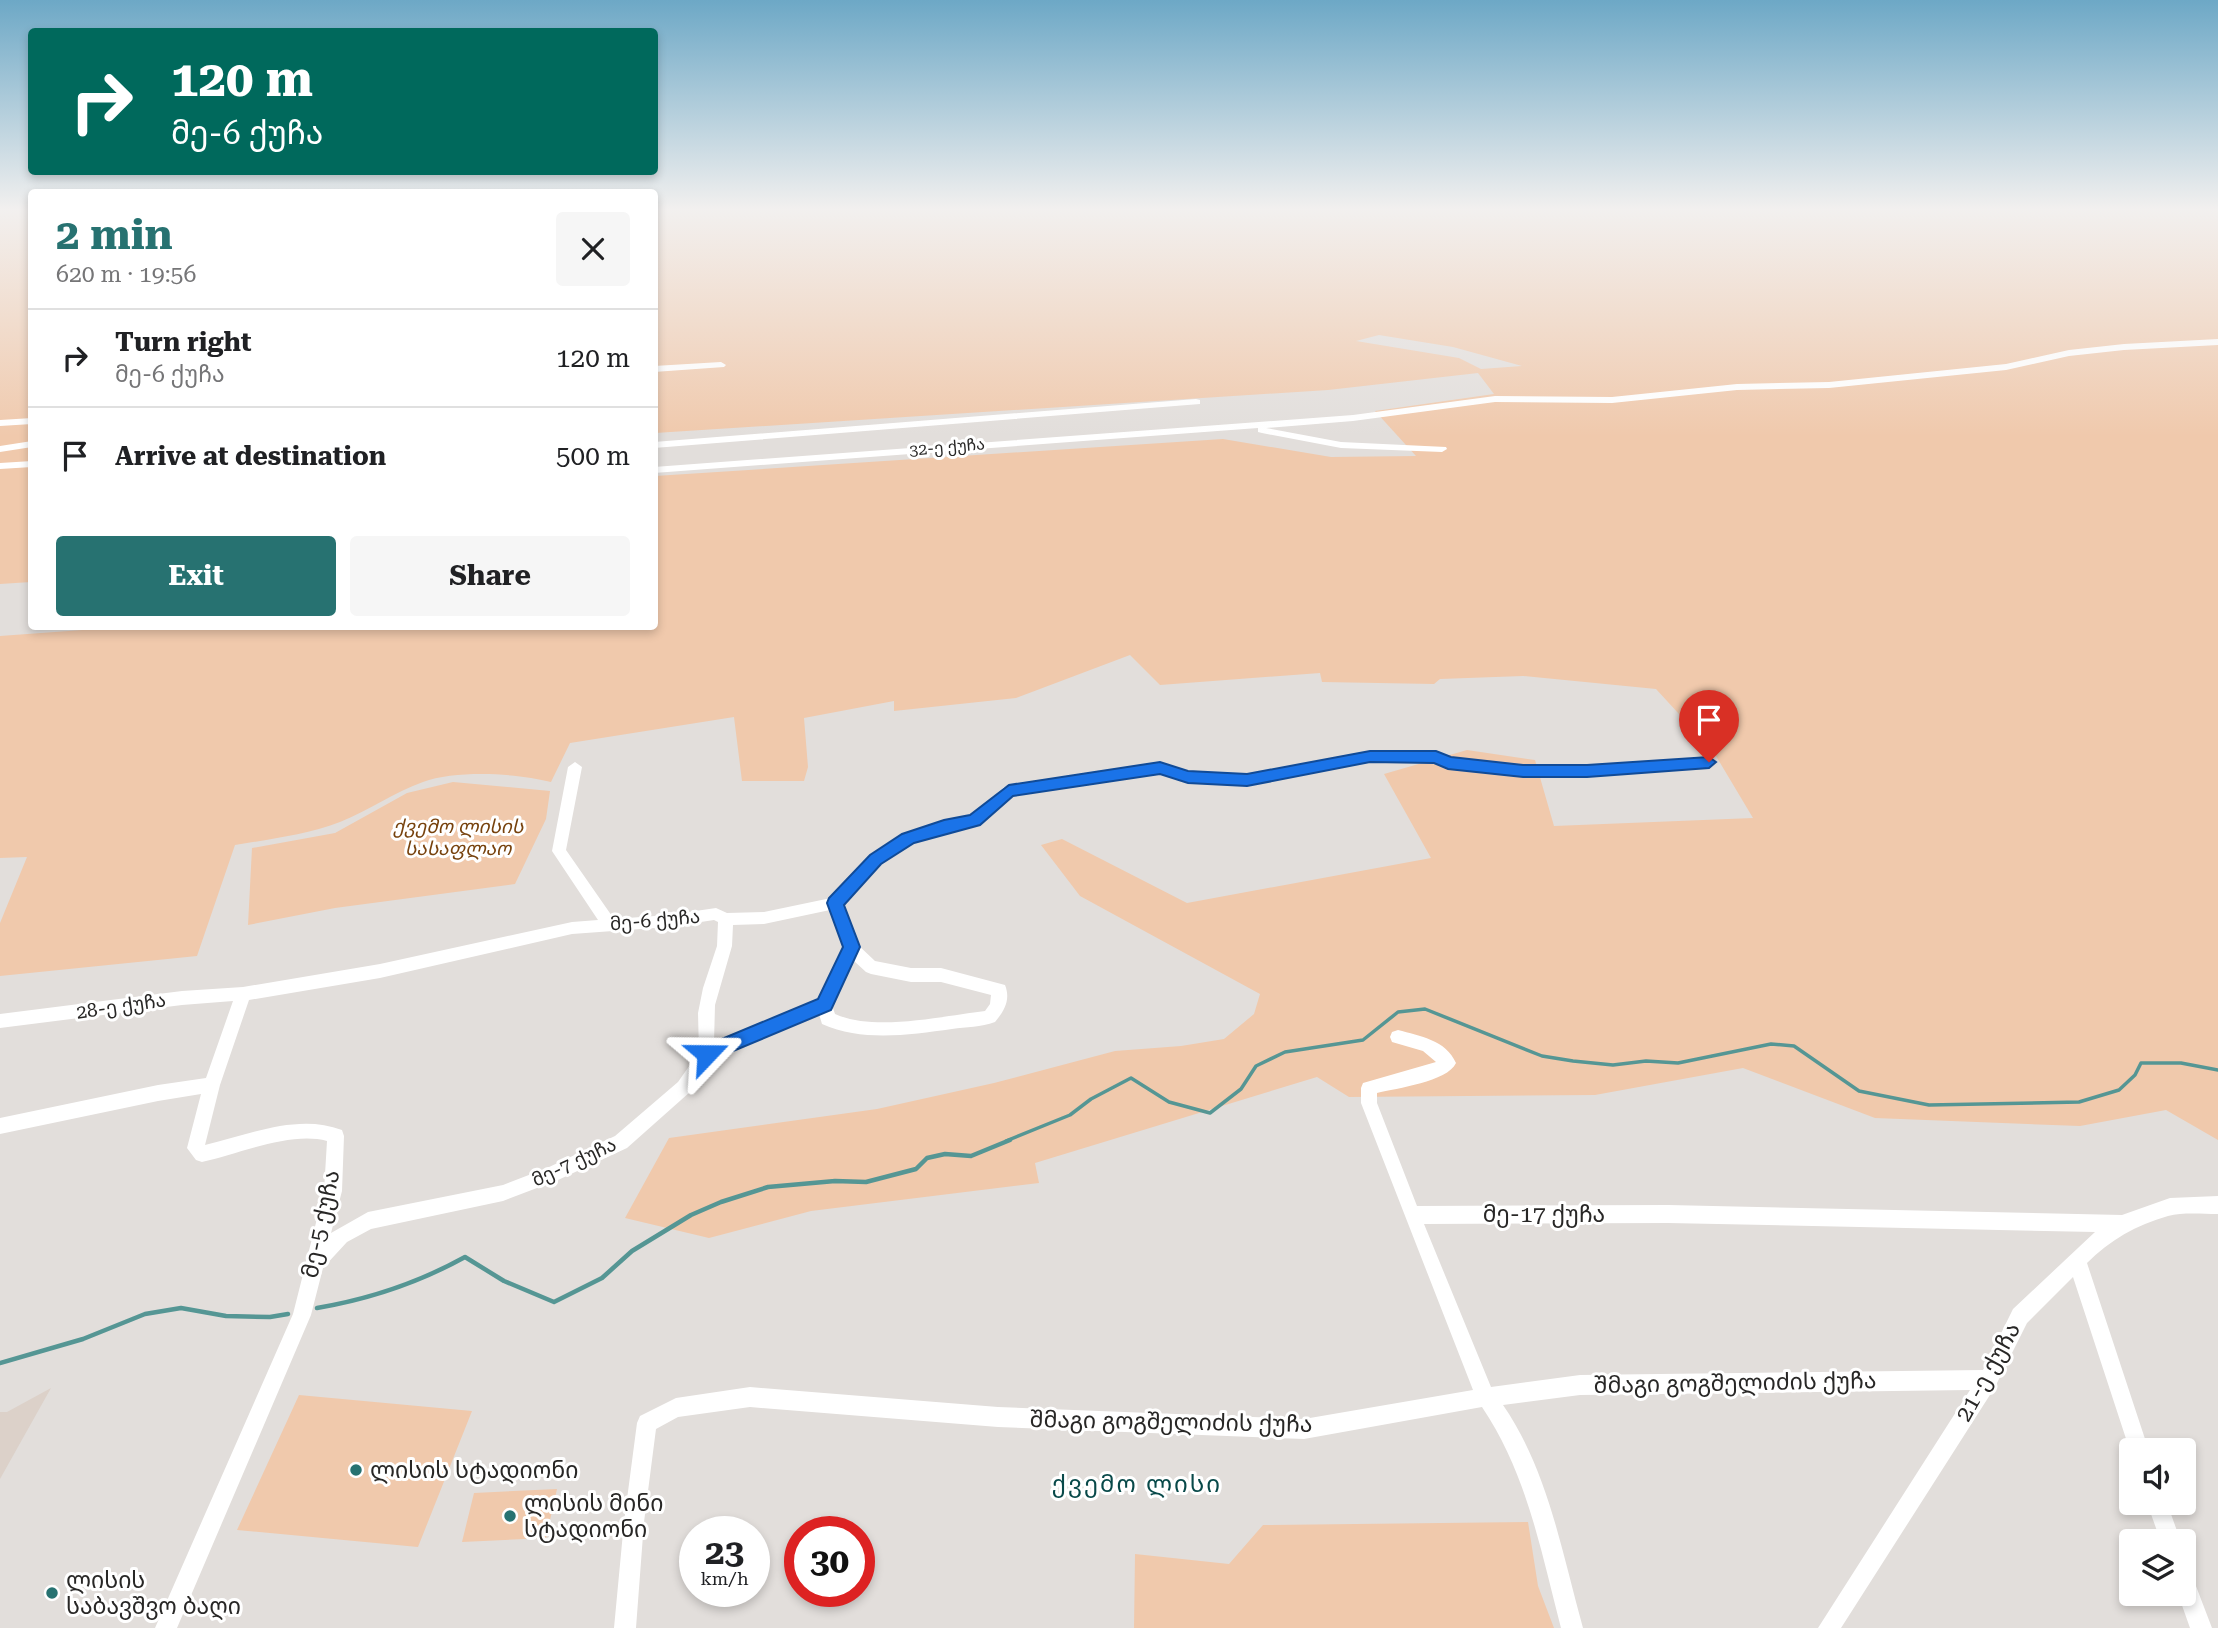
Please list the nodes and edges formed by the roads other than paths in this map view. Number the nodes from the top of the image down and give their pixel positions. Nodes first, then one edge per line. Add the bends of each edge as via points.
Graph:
1 (2218, 342) edge
2 (722, 365) dead end
3 (658, 369) edge
4 (1196, 402) dead end
5 (28, 421) edge
6 (0, 424) edge
7 (1240, 426) junction
8 (28, 445) edge
9 (658, 445) edge
10 (0, 449) edge
11 (1442, 449) dead end
12 (28, 464) edge
13 (0, 466) edge
14 (658, 470) edge
15 (1709, 762) dead end
16 (575, 767) dead end
17 (835, 903) junction
18 (725, 919) junction
19 (609, 924) junction
20 (851, 947) junction
21 (243, 993) junction
22 (824, 1005) junction
23 (0, 1021) edge
24 (1398, 1037) dead end
25 (707, 1054) junction
26 (212, 1085) junction
27 (0, 1126) edge
28 (2218, 1205) edge
29 (1412, 1215) junction
30 (2122, 1224) junction
31 (2077, 1261) junction
32 (313, 1265) junction
33 (1988, 1380) junction
34 (1486, 1397) junction
35 (2135, 1438) edge
36 (2193, 1606) edge
37 (166, 1628) edge
38 (625, 1628) edge
39 (1572, 1628) edge
40 (1829, 1628) edge
41 (2201, 1628) edge

1 - 7 street via 2110,348 2006,367 1829,386 1737,387 1612,400 1495,399 1353,418
2 - 3 street
4 - 9 street
5 - 6 street
7 - 11 street via 1341,445
7 - 14 street, 32-ე ქუჩა
8 - 10 street
12 - 13 street
15 - 17 street via 1523,771 1448,763 1436,757 1370,757 1247,780 1188,777 1160,768 1009,791 975,821 908,839 876,860
16 - 19 street via 559,851
17 - 18 street, მე-6 ქუჩა via 764,918
17 - 20 street
18 - 19 street, მე-6 ქუჩა via 716,914
18 - 25 street via 729,934 703,1025
19 - 21 street, მე-6 ქუჩა via 572,928 380,971
20 - 22 street
20 - 22 street via 872,967 911,975 942,975 999,990 998,1007 989,1017 848,1028 828,1019
21 - 23 street, 28-ე ქუჩა
21 - 26 street
22 - 25 street
24 - 29 street via 1428,1045 1448,1063 1436,1071 1369,1088 1369,1103
25 - 32 street, მე-7 ქუჩა via 684,1087 621,1142 503,1193 368,1220 341,1236
26 - 27 street
26 - 32 street, მე-5 ქუჩა via 196,1148 202,1154 280,1135 324,1130 337,1136 333,1191
28 - 30 street, 21-ე ქუჩა via 2170,1208
29 - 30 street, მე-17 ქუჩა via 1641,1214
29 - 34 street
30 - 31 street, 21-ე ქუჩა
31 - 33 street, 21-ე ქუჩა via 2020,1316
31 - 35 street
32 - 37 street, მე-5 ქუჩა via 302,1315 283,1362
33 - 34 street, შმაგი გოგშელიძის ქუჩა via 1580,1385
33 - 40 street, 21-ე ქუჩა
34 - 38 street, შმაგი გოგშელიძის ქუჩა via 1304,1429 998,1417 750,1397 676,1408 647,1423
34 - 39 street via 1504,1420 1537,1497
36 - 41 street

